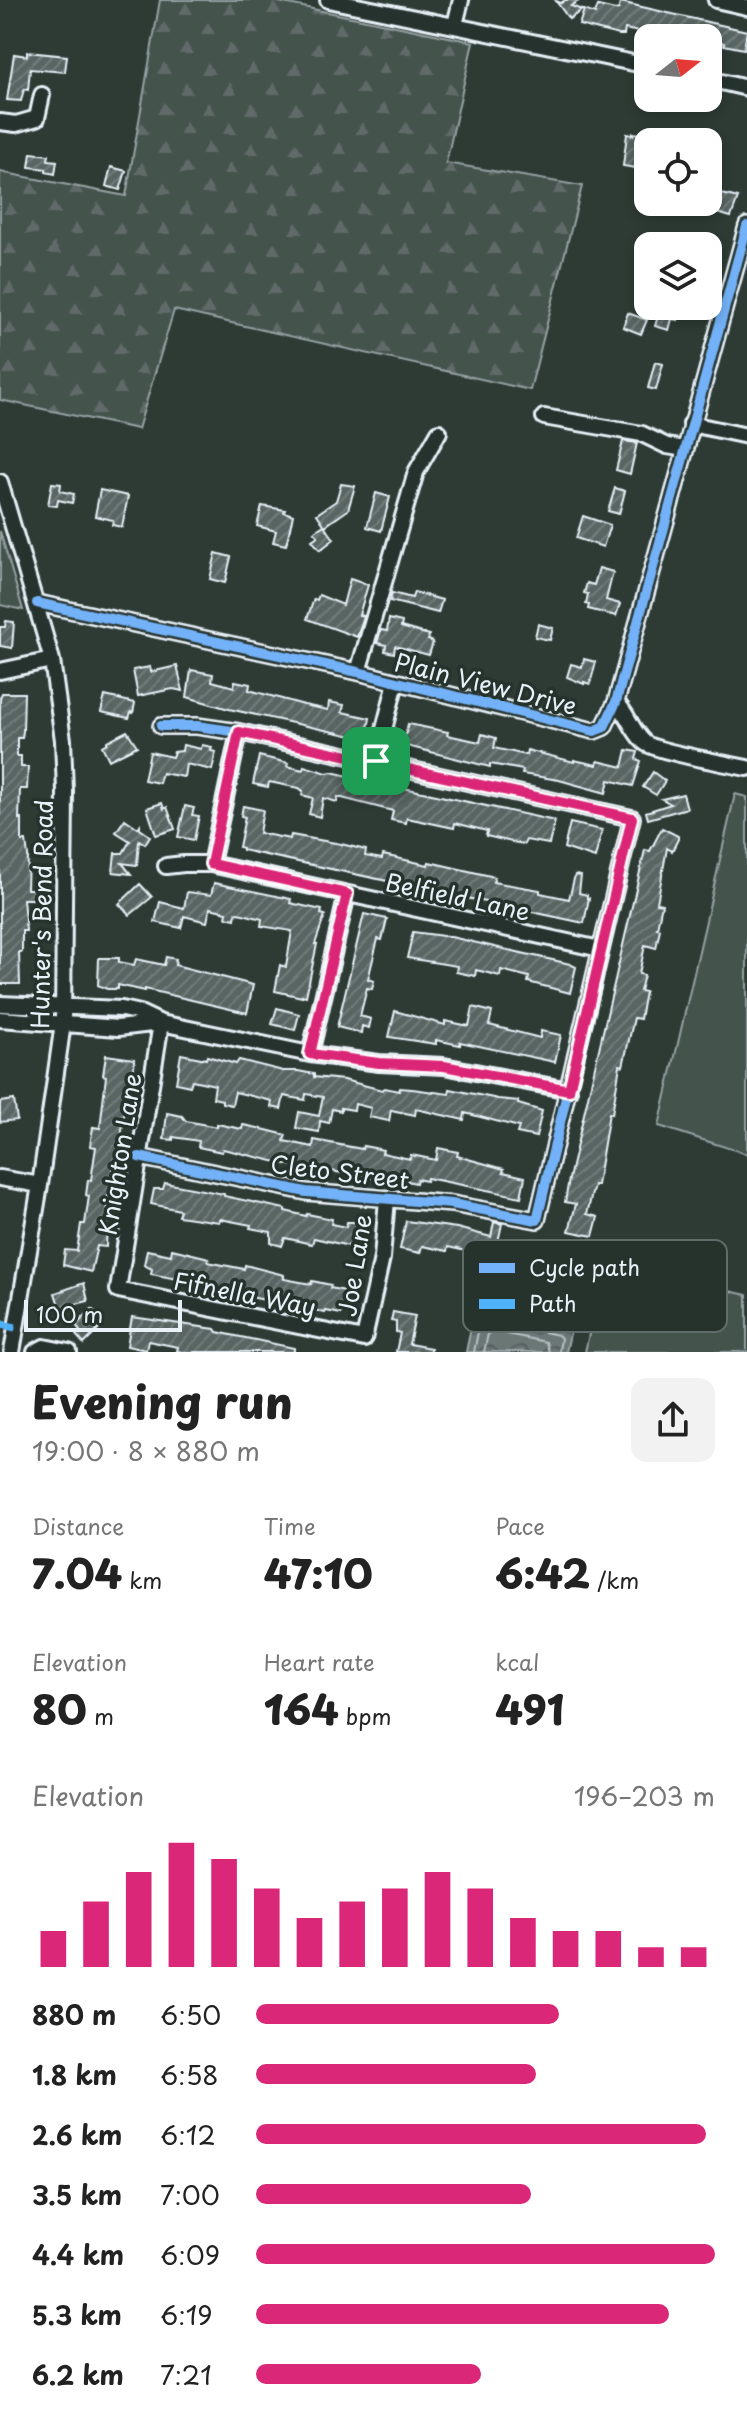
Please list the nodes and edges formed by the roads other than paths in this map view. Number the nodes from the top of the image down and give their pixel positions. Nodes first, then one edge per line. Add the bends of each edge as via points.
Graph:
1 (330, 0) edge
2 (461, 0) edge
3 (716, 0) edge
4 (747, 7) edge
5 (455, 25) junction
6 (634, 63) edge
7 (722, 82) edge
8 (747, 88) edge
9 (42, 95) dead end
10 (0, 122) edge
11 (747, 226) edge
12 (544, 417) dead end
13 (691, 424) junction
14 (439, 432) dead end
15 (747, 436) edge
16 (685, 449) junction
17 (0, 482) edge
18 (37, 603) junction
19 (52, 660) junction
20 (0, 671) edge
21 (358, 672) junction
22 (396, 682) junction
23 (616, 702) junction
24 (161, 726) dead end
25 (239, 732) junction
26 (376, 761) junction
27 (747, 768) edge
28 (211, 864) junction
29 (166, 866) dead end
30 (347, 894) junction
31 (600, 949) junction
32 (0, 1004) edge
33 (64, 1005) junction
34 (0, 1019) edge
35 (63, 1023) junction
36 (161, 1023) junction
37 (310, 1054) junction
38 (569, 1090) junction
39 (139, 1157) junction
40 (0, 1178) edge
41 (40, 1185) junction
42 (387, 1199) junction
43 (118, 1290) joint
44 (364, 1339) joint
45 (12, 1352) edge
46 (35, 1352) edge
47 (69, 1352) edge

1 - 5 street
2 - 5 street
3 - 4 street
5 - 6 street
7 - 8 street
9 - 10 street via 37,118
11 - 13 street, Plain View Drive
12 - 16 street via 642,434
13 - 15 street
13 - 16 street, Plain View Drive
14 - 21 street via 416,472
16 - 23 street, Plain View Drive
17 - 18 street, Hunter's Bend Road
18 - 19 street, Hunter's Bend Road
18 - 21 street, Plain View Drive
19 - 20 street
19 - 33 street, Hunter's Bend Road via 64,765
21 - 22 street, Plain View Drive
22 - 23 street, Plain View Drive via 594,731 604,727
22 - 26 street
23 - 27 street via 646,745
24 - 25 street
25 - 26 street
25 - 28 street
26 - 31 street via 632,818
28 - 29 street, Belfield Lane
28 - 30 street, Belfield Lane
30 - 31 street, Belfield Lane
30 - 37 street
31 - 38 street
32 - 33 street
33 - 35 street, Hunter's Bend Road
33 - 36 street via 122,1009
34 - 35 street
35 - 36 street via 118,1028
35 - 41 street, Hunter's Bend Road
36 - 37 street
36 - 39 street, Knighton Lane
37 - 38 street via 444,1066
38 - 42 street, Cleto Street via 537,1220 452,1204
39 - 42 street, Cleto Street via 306,1192
39 - 43 street, Knighton Lane
40 - 41 street
41 - 45 street, Hunter's Bend Road
42 - 44 street, Joe Lane via 382,1258
43 - 44 street, Fifnella Way
46 - 47 street via 44,1347

